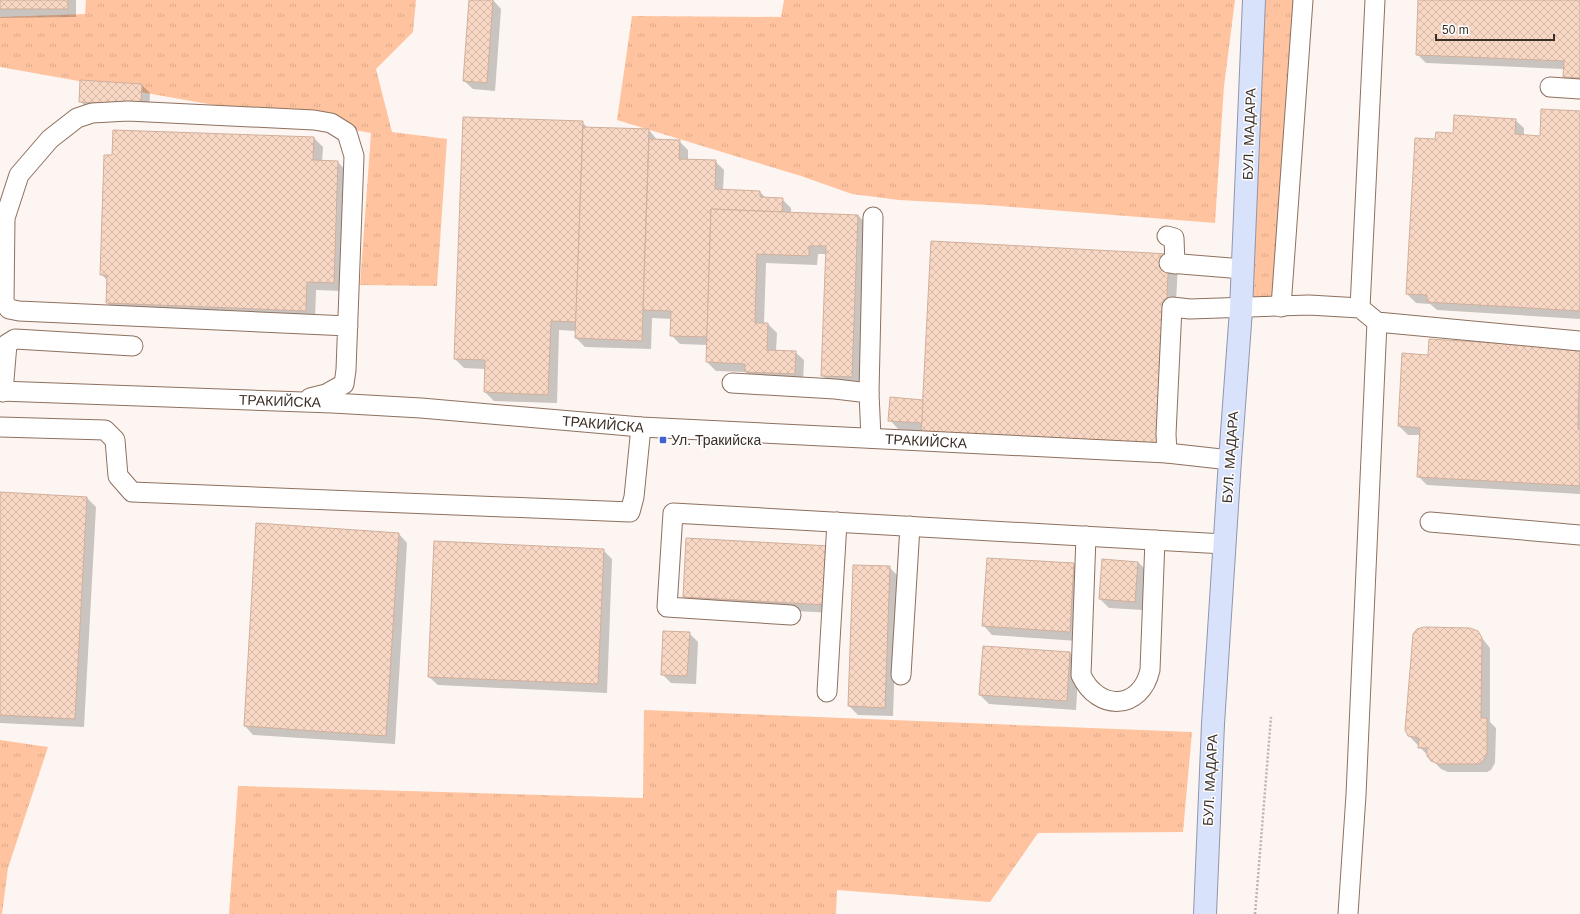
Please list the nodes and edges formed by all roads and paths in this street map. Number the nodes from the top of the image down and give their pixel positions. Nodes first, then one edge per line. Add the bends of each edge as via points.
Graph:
1 (1254, 0) edge
2 (1304, 0) edge
3 (1374, 0) edge
4 (1550, 87) dead end
5 (1580, 89) edge
6 (873, 217) dead end
7 (1167, 236) dead end
8 (1243, 269) junction
9 (1242, 307) junction
10 (1281, 307) junction
11 (1360, 308) junction
12 (1377, 322) junction
13 (348, 326) junction
14 (1580, 341) edge
15 (133, 346) dead end
16 (732, 383) dead end
17 (2, 392) edge
18 (869, 393) junction
19 (296, 401) junction
20 (0, 427) edge
21 (640, 427) junction
22 (872, 438) junction
23 (1167, 453) junction
24 (1230, 460) junction
25 (837, 522) junction
26 (1430, 522) dead end
27 (910, 526) junction
28 (1580, 535) edge
29 (1086, 536) junction
30 (1155, 540) junction
31 (1224, 544) junction
32 (791, 615) dead end
33 (901, 675) dead end
34 (827, 692) dead end
35 (1271, 717) dead end
36 (1205, 914) edge
37 (1255, 914) edge
38 (1348, 914) edge

1 - 8 main road, БУЛ. МАДАРА
2 - 10 street
3 - 11 street
4 - 5 street
6 - 18 street
7 - 8 street via 1174,238 1172,264
8 - 9 main road, БУЛ. МАДАРА
9 - 10 street
9 - 23 street via 1172,307
9 - 24 main road, БУЛ. МАДАРА
10 - 11 street via 1309,305
11 - 12 street
12 - 14 street
12 - 38 street
13 - 13 street via 354,156 347,133 331,123 128,111 92,113 77,118 50,139 19,175 5,218 4,302 9,309
13 - 19 street via 344,384 326,394
15 - 17 street via 15,339 7,344
16 - 18 street
17 - 19 street, ТРАКИЙСКА
18 - 22 street
19 - 21 street, ТРАКИЙСКА via 421,408
20 - 21 street via 105,430 115,440 118,476 132,492 630,512 634,497
21 - 22 street, ТРАКИЙСКА
22 - 23 street, ТРАКИЙСКА
23 - 24 street, ТРАКИЙСКА
24 - 31 main road, БУЛ. МАДАРА
25 - 27 street
25 - 32 street via 673,513 667,607
25 - 34 street
26 - 28 street
27 - 29 street
27 - 33 street
29 - 30 street
29 - 30 street via 1081,675 1086,686 1095,695 1117,702 1136,695 1143,688 1149,674
30 - 31 street
31 - 36 main road, БУЛ. МАДАРА via 1207,834
35 - 37 path

